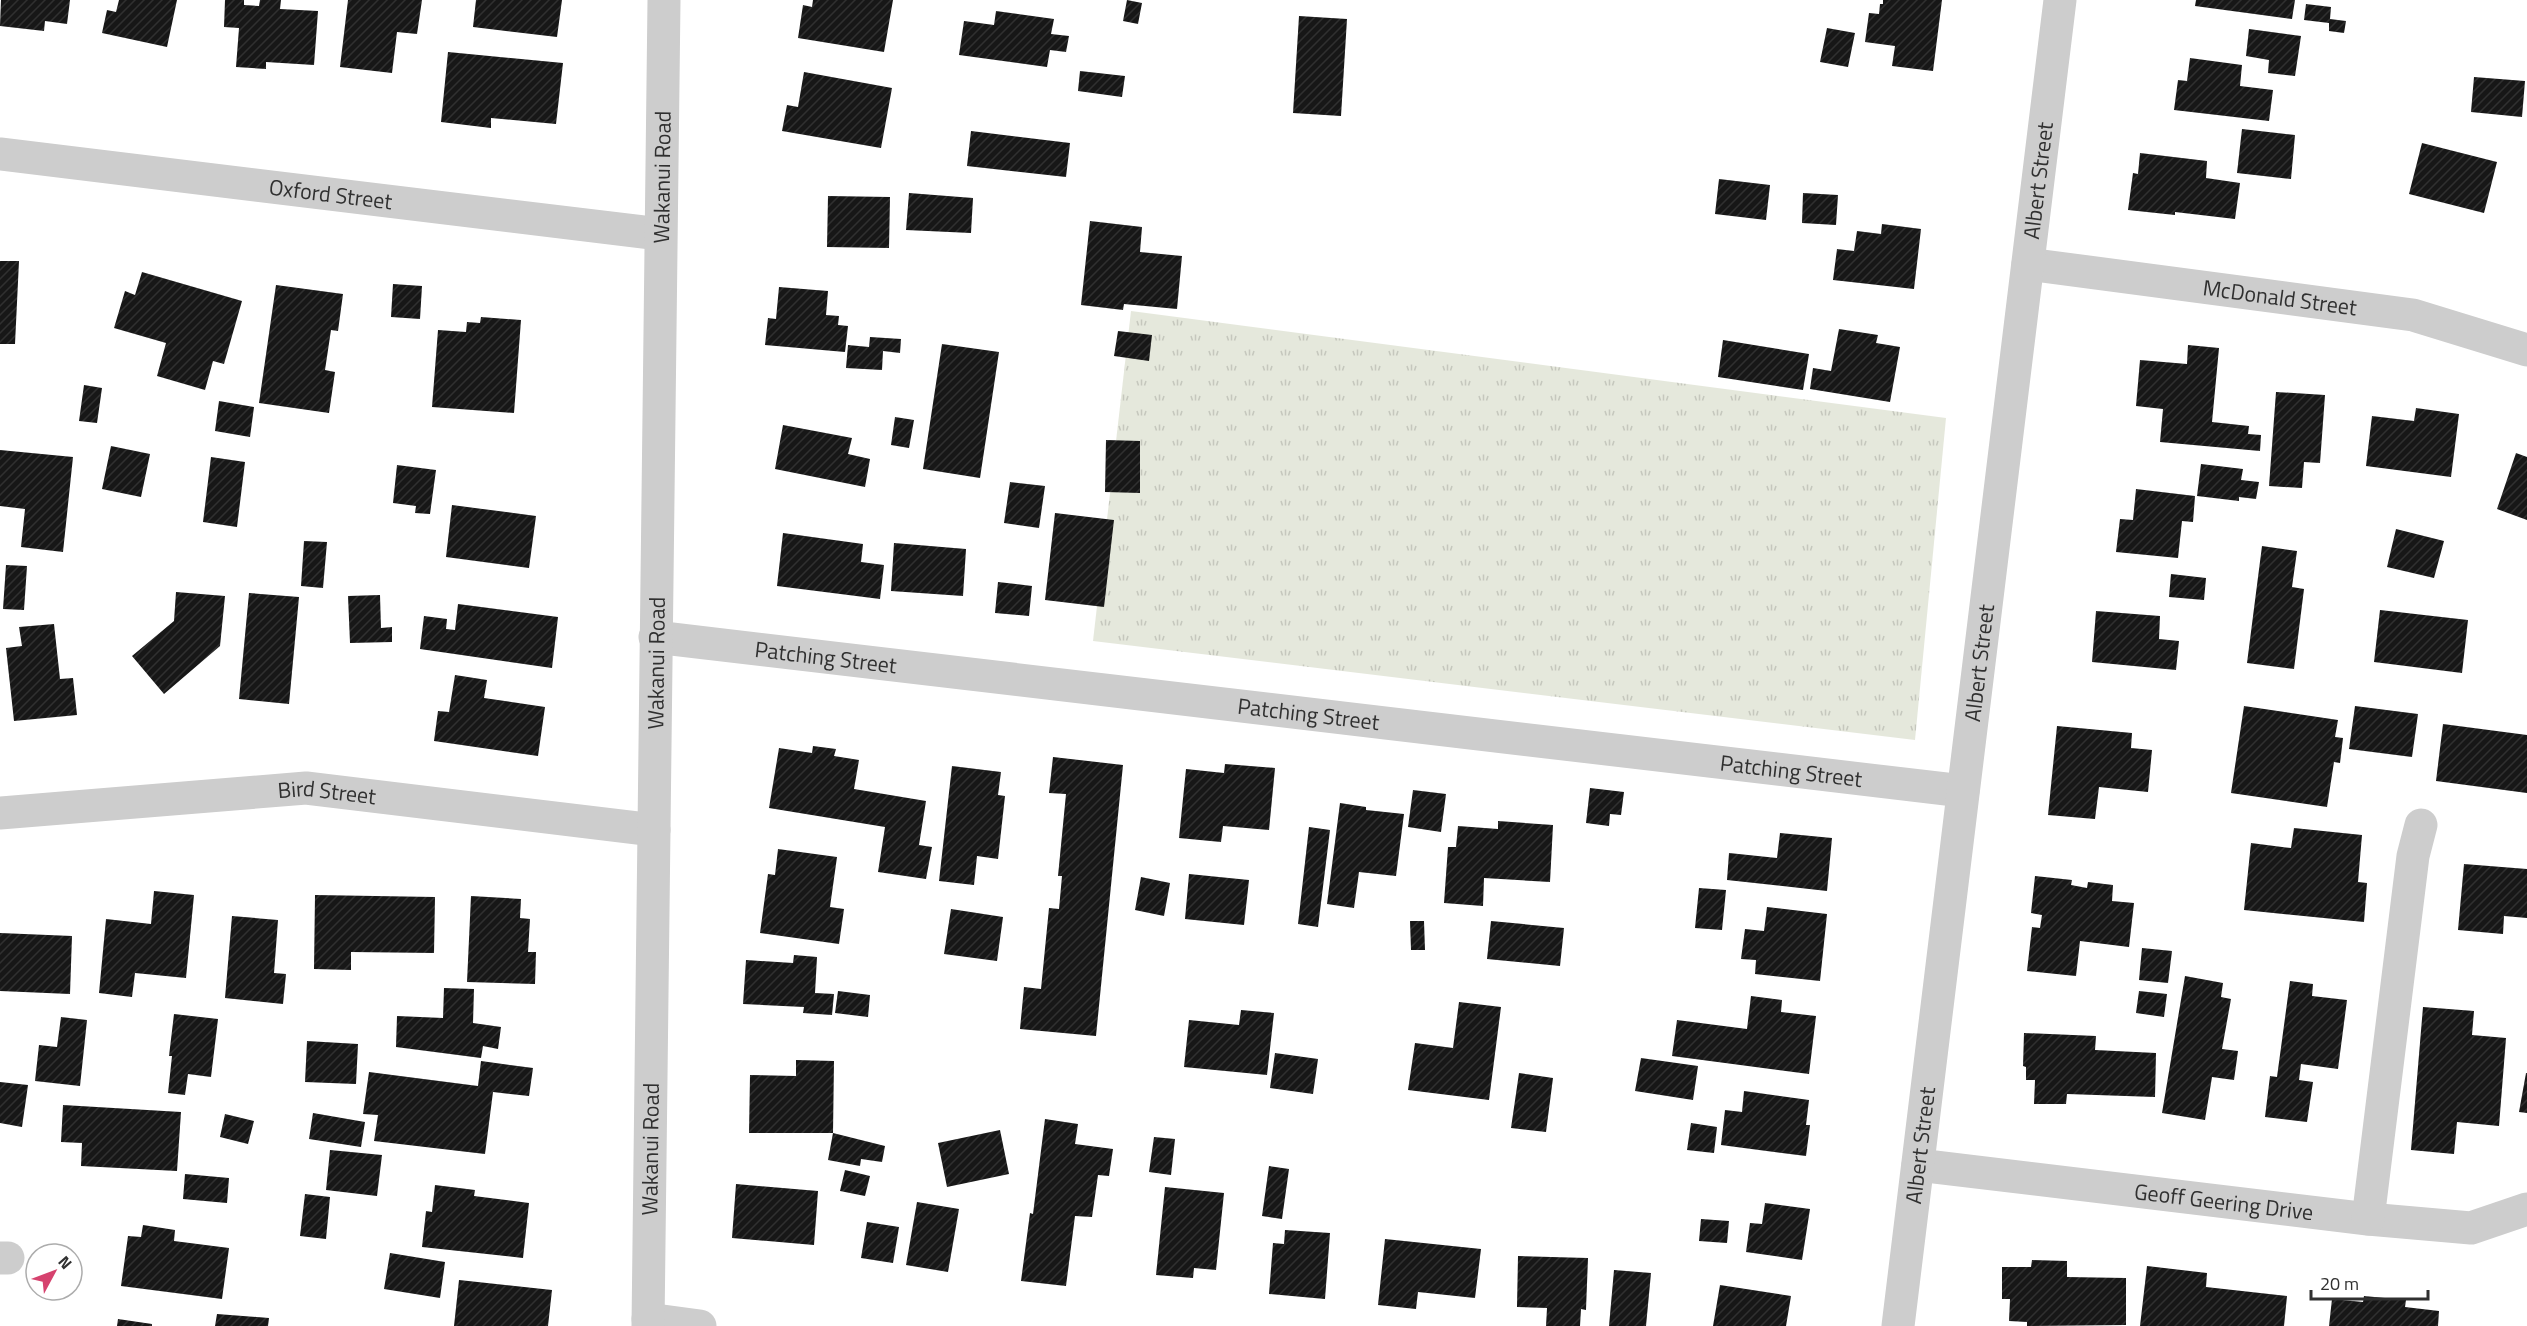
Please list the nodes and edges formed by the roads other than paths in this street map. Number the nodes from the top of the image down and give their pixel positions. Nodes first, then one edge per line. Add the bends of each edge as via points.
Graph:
1 (664, 0) edge
2 (2060, 0) edge
3 (0, 154) edge
4 (660, 234) junction
5 (2028, 264) junction
6 (2527, 350) edge
7 (655, 637) junction
8 (1963, 791) junction
9 (0, 813) edge
10 (2421, 825) dead end
11 (654, 830) junction
12 (1918, 1165) junction
13 (2527, 1209) edge
14 (2368, 1219) junction
15 (648, 1323) edge
16 (700, 1326) edge
17 (1898, 1326) edge

1 - 4 street, Wakanui Road
2 - 5 street, Albert Street
3 - 4 street, Oxford Street
4 - 7 street, Wakanui Road
5 - 6 street, McDonald Street via 2414,315
5 - 8 street, Albert Street
7 - 8 street, Patching Street
7 - 11 street, Wakanui Road
8 - 12 street, Albert Street
9 - 11 street, Bird Street via 306,788
10 - 14 street via 2413,856
11 - 15 street, Wakanui Road
12 - 14 street, Geoff Geering Drive
12 - 17 street, Albert Street
13 - 14 street, Geoff Geering Drive via 2471,1228
15 - 16 street

